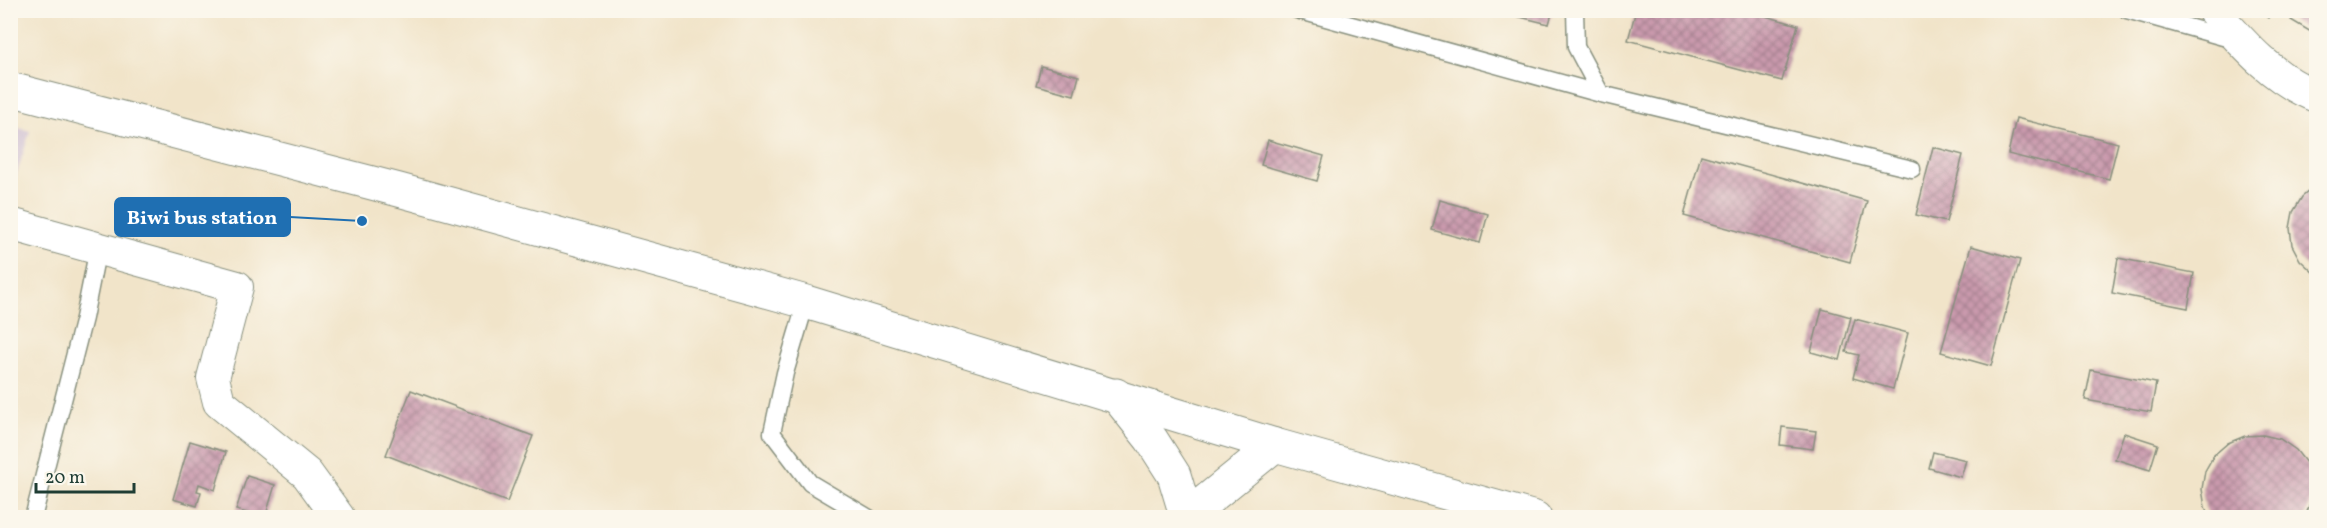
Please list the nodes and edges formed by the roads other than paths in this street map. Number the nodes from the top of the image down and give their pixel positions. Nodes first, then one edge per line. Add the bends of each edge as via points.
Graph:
1 (1297, 10) edge
2 (1575, 10) edge
3 (2127, 10) edge
4 (2213, 10) edge
5 (2240, 41) junction
6 (10, 89) edge
7 (1601, 94) junction
8 (2316, 96) edge
9 (1912, 169) dead end
10 (10, 224) edge
11 (98, 248) junction
12 (806, 302) junction
13 (1116, 395) junction
14 (1275, 445) junction
15 (1186, 516) edge
16 (33, 518) edge
17 (339, 518) edge
18 (869, 518) edge
19 (1535, 518) edge

1 - 7 lane
2 - 7 lane via 1576,47
3 - 5 lane
4 - 5 street
5 - 8 street via 2276,74
6 - 12 main road
7 - 9 lane
10 - 11 street
11 - 16 lane
11 - 17 street via 237,287 213,378 219,402 307,474
12 - 13 main road
12 - 18 lane via 772,433 810,483
13 - 14 main road
13 - 15 main road via 1174,475
14 - 15 main road
14 - 19 main road

